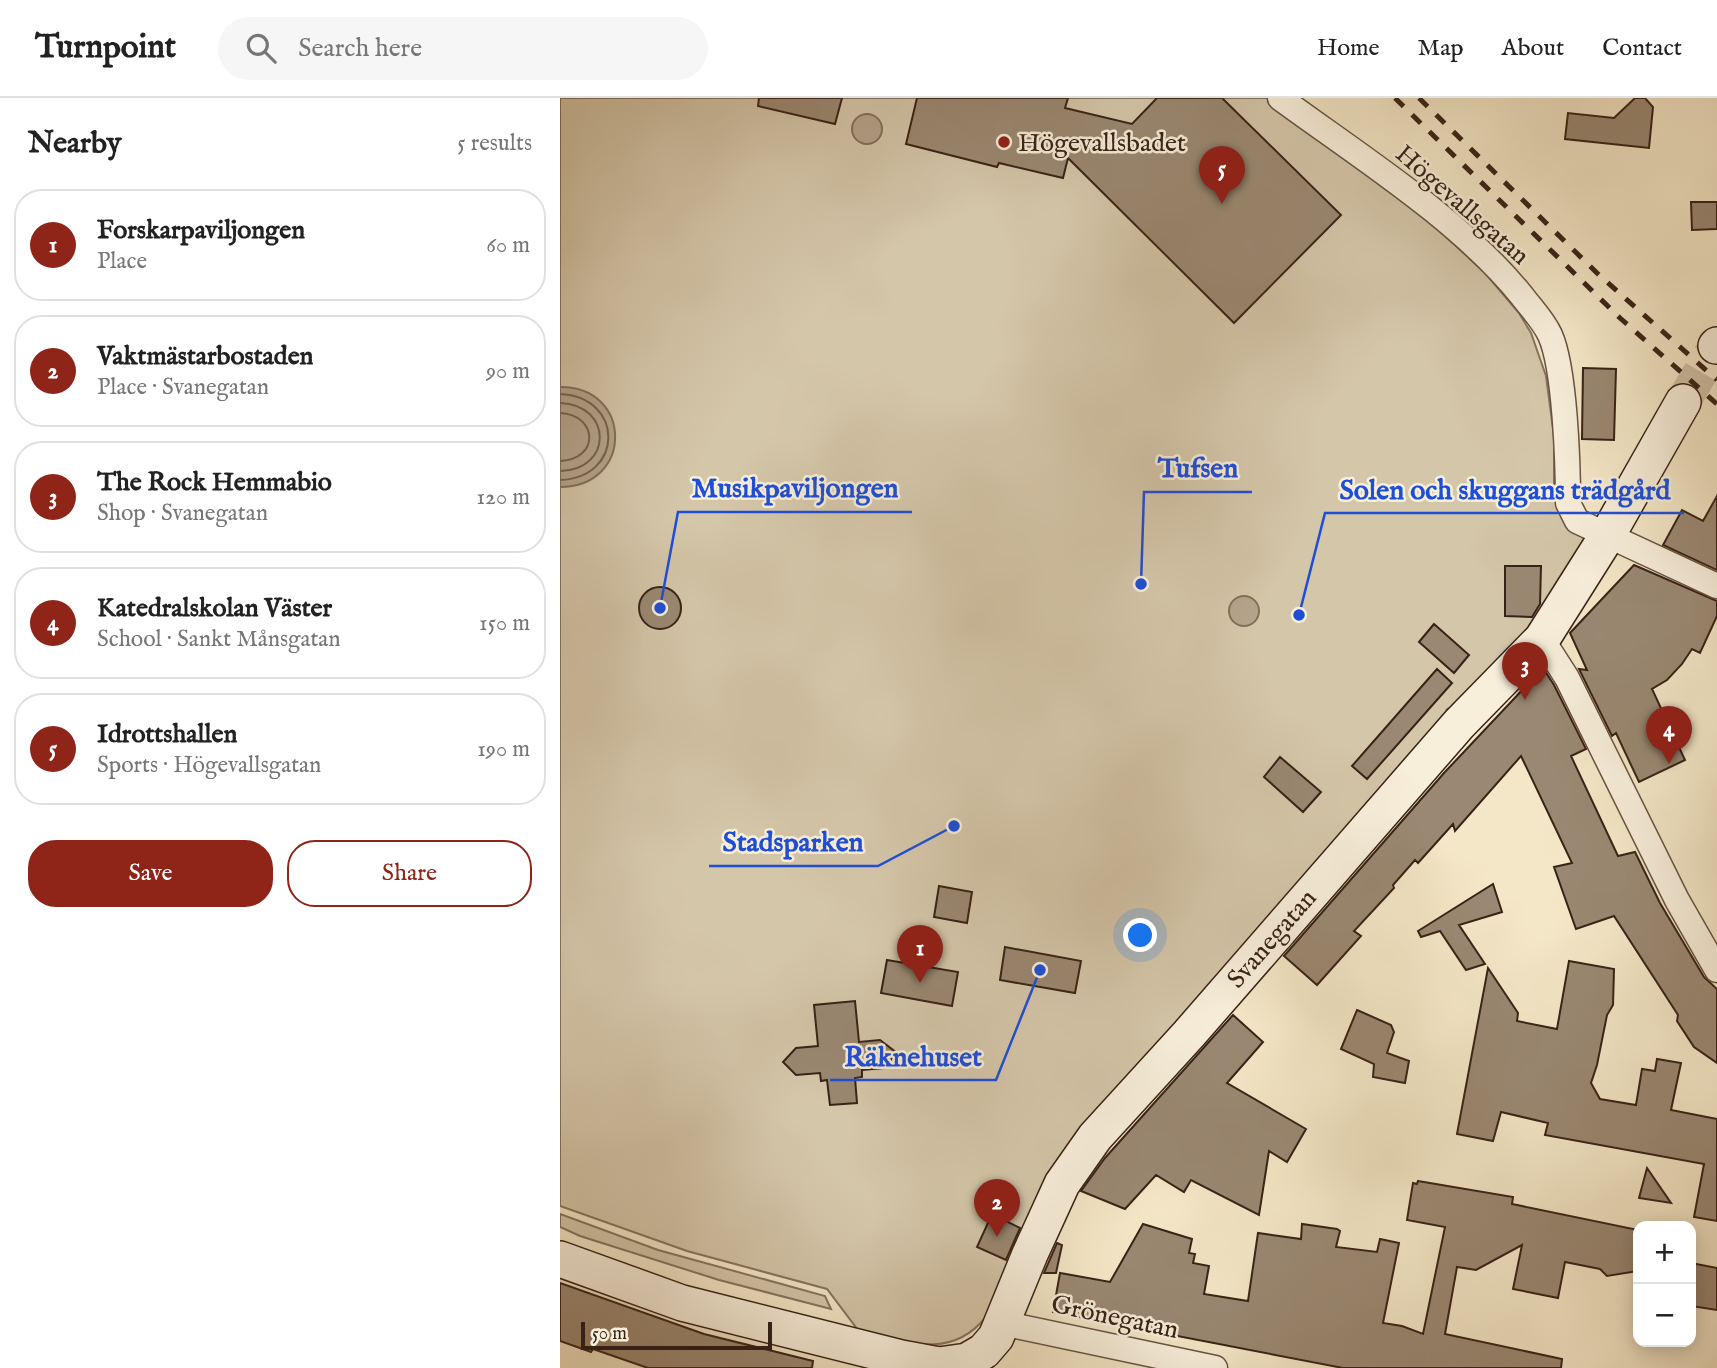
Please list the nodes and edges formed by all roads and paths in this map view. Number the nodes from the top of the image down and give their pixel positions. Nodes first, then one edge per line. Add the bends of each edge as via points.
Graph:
1 (1280, 98) edge
2 (1683, 402) tunnel mouth
3 (1607, 536) junction
4 (1717, 586) edge
5 (1542, 639) junction
6 (1717, 970) edge
7 (560, 1259) edge
8 (988, 1347) edge
9 (1214, 1368) edge

1 - 3 street, Högevallsgatan via 1424,204 1489,259 1536,314 1550,335 1559,377 1568,503 1577,521
2 - 3 street, Svanegatan
3 - 4 street, Högevallsgatan
3 - 5 street, Svanegatan
5 - 6 street via 1567,678 1677,900
5 - 8 street, Svanegatan via 1458,724 1095,1137 1062,1184
7 - 8 street via 682,1303 901,1358 939,1365 967,1362
8 - 9 street, Grönegatan

